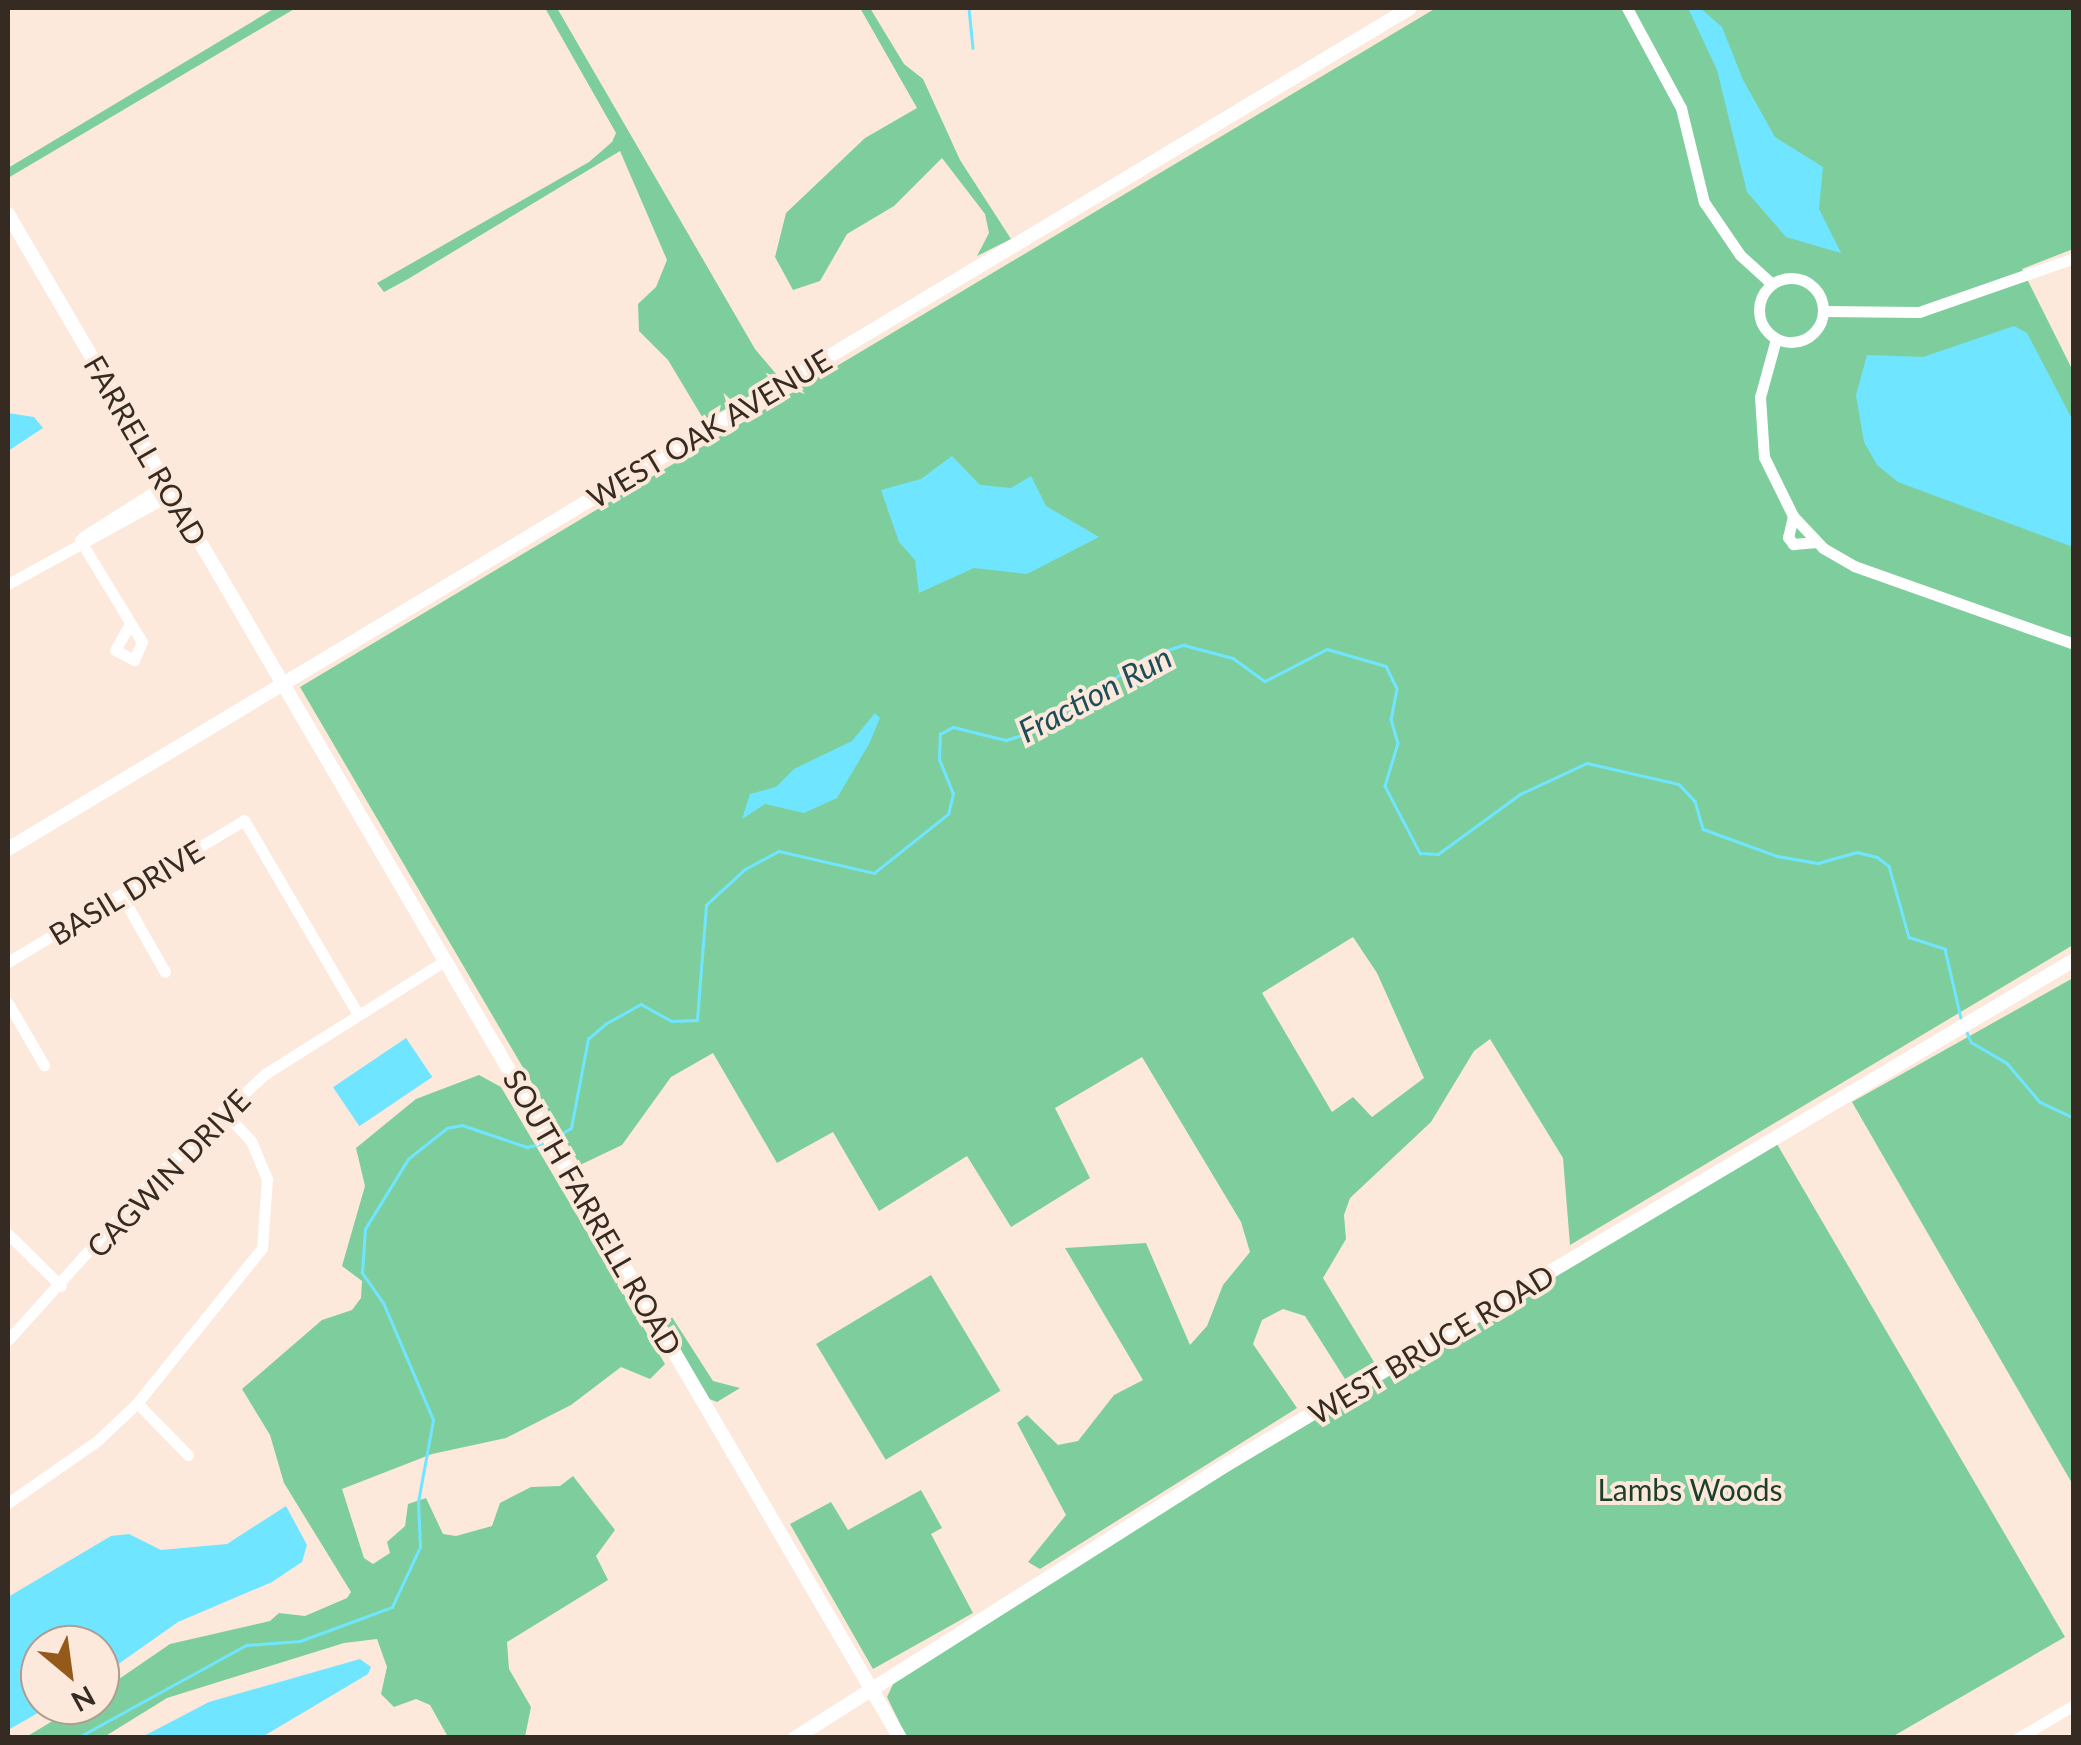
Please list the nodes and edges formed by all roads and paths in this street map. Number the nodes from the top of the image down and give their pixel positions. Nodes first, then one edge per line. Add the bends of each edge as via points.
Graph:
1 (1410, 8) edge
2 (1627, 8) edge
3 (8, 214) edge
4 (2074, 258) edge
5 (1772, 284) junction
6 (1823, 311) junction
7 (1776, 339) junction
8 (169, 489) junction
9 (1794, 516) junction
10 (80, 540) junction
11 (1816, 542) junction
12 (8, 584) edge
13 (129, 626) dead end
14 (2074, 644) edge
15 (285, 686) junction
16 (8, 849) edge
17 (122, 896) junction
18 (446, 960) junction
19 (2074, 960) edge
20 (8, 962) edge
21 (165, 972) dead end
22 (8, 1003) edge
23 (356, 1012) junction
24 (44, 1065) dead end
25 (223, 1111) junction
26 (8, 1234) edge
27 (61, 1286) junction
28 (8, 1340) edge
29 (137, 1402) junction
30 (188, 1455) dead end
31 (8, 1503) edge
32 (872, 1689) junction
33 (2074, 1705) edge
34 (795, 1738) edge
35 (900, 1738) edge
36 (2018, 1738) edge

1 - 15 street, WEST OAK AVENUE
2 - 5 street via 1682,108 1704,202 1740,255
3 - 8 street, FARRELL ROAD
4 - 6 street via 1919,312
5 - 6 street via 1801,280 1817,292
5 - 7 street via 1758,313
6 - 7 street via 1808,337
7 - 9 street via 1759,429 1777,490
8 - 10 street via 97,523
8 - 15 street, FARRELL ROAD
9 - 11 street
9 - 11 street via 1788,537 1794,544
10 - 12 street
10 - 13 street
11 - 14 street via 1854,566
15 - 16 street, WEST OAK AVENUE
15 - 18 street, SOUTH FARRELL ROAD
17 - 20 street, BASIL DRIVE
17 - 21 street
17 - 23 street, BASIL DRIVE via 244,820
18 - 23 street, CAGWIN DRIVE
18 - 32 street, SOUTH FARRELL ROAD
19 - 32 street, WEST BRUCE ROAD via 1229,1464
22 - 24 street
23 - 25 street, CAGWIN DRIVE via 294,1051
25 - 27 street, CAGWIN DRIVE via 152,1180
25 - 29 street via 251,1141 267,1179 262,1248
26 - 27 street
27 - 28 street, CAGWIN DRIVE
29 - 30 street
29 - 31 street via 97,1441
32 - 34 street, WEST BRUCE ROAD
32 - 35 street, SOUTH FARRELL ROAD
33 - 36 street

